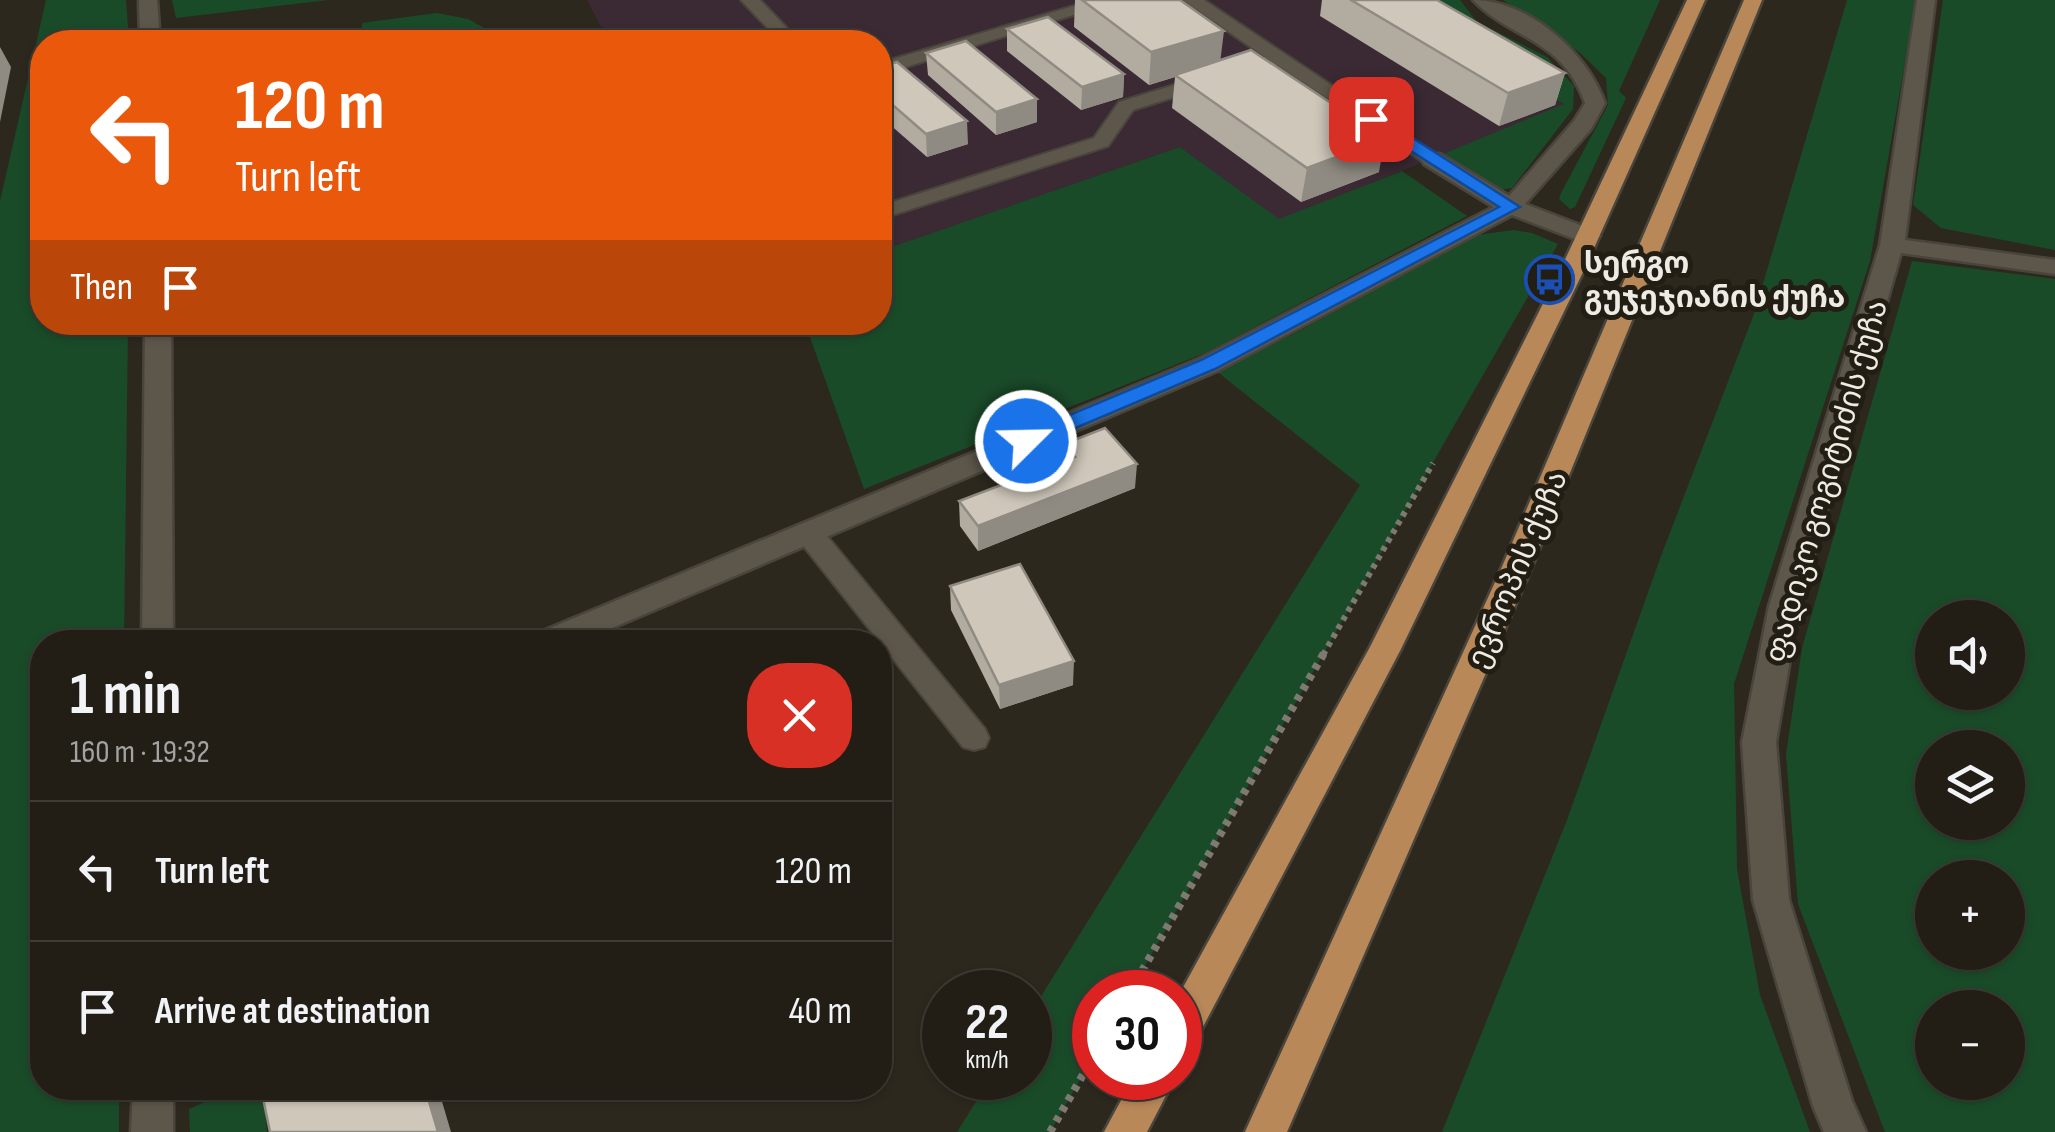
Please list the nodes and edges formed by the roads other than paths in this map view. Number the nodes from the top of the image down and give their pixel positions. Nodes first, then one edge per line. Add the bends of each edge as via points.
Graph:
1 (148, 0) edge
2 (750, 0) edge
3 (1113, 0) edge
4 (1192, 0) edge
5 (1482, 0) edge
6 (1696, 0) edge
7 (1753, 0) edge
8 (1926, 0) edge
9 (149, 30) edge
10 (779, 30) edge
11 (1280, 58) junction
12 (892, 64) edge
13 (1432, 159) joint
14 (1511, 207) junction
15 (892, 209) edge
16 (1588, 236) junction
17 (1892, 246) junction
18 (2055, 267) edge
19 (158, 335) edge
20 (808, 532) junction
21 (158, 630) edge
22 (577, 630) edge
23 (887, 630) edge
24 (892, 636) edge
25 (974, 738) dead end
26 (1202, 989) edge
27 (153, 1100) edge
28 (1143, 1100) edge
29 (152, 1132) edge
30 (1126, 1132) edge
31 (1266, 1132) edge
32 (1845, 1132) edge

1 - 9 street
2 - 10 lane
3 - 12 lane
4 - 11 lane
5 - 14 street via 1554,44 1591,84 1595,103
6 - 16 main road
7 - 31 main road, ევროპის ქუჩა via 1459,706
8 - 17 street, ფადიკო გოგიტიძის ქუჩა
11 - 13 lane
11 - 15 lane via 1126,106 1102,142
13 - 14 street
14 - 16 street
14 - 20 street via 1208,365
16 - 26 main road via 1385,650
17 - 18 street
17 - 32 street, ფადიკო გოგიტიძის ქუჩა via 1784,606 1758,742 1771,900
19 - 21 street
20 - 22 street
20 - 23 lane
24 - 25 lane
27 - 29 street
28 - 30 main road

